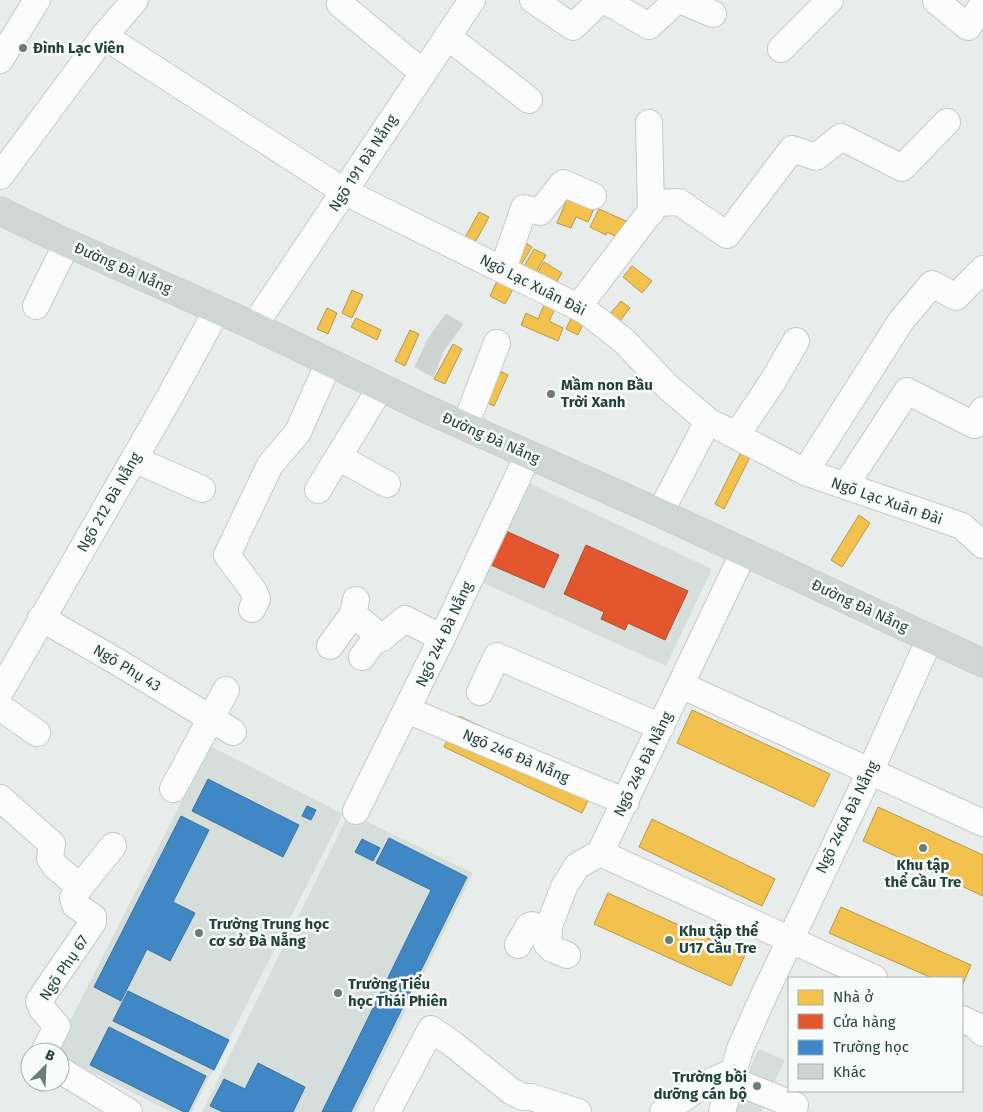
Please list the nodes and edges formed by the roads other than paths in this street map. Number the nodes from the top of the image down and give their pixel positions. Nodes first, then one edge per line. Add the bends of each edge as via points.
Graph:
1 (37, 0) edge
2 (135, 0) edge
3 (472, 0) edge
4 (533, 0) edge
5 (603, 0) edge
6 (678, 0) edge
7 (830, 0) edge
8 (936, 1) edge
9 (340, 4) dead end
10 (983, 4) edge
11 (713, 14) dead end
12 (104, 36) junction
13 (447, 36) junction
14 (781, 49) dead end
15 (0, 60) edge
16 (422, 72) junction
17 (529, 100) dead end
18 (946, 122) dead end
19 (648, 123) dead end
20 (0, 176) edge
21 (345, 192) junction
22 (592, 196) dead end
23 (0, 211) edge
24 (651, 212) junction
25 (67, 243) junction
26 (502, 269) junction
27 (983, 269) edge
28 (36, 306) dead end
29 (579, 306) junction
30 (217, 310) junction
31 (254, 326) junction
32 (796, 341) dead end
33 (497, 343) dead end
34 (329, 362) junction
35 (381, 387) junction
36 (983, 410) edge
37 (708, 421) junction
38 (465, 426) junction
39 (736, 436) junction
40 (528, 455) junction
41 (340, 458) junction
42 (134, 459) junction
43 (805, 472) junction
44 (387, 484) dead end
45 (845, 486) junction
46 (202, 489) dead end
47 (318, 490) dead end
48 (660, 513) junction
49 (983, 545) edge
50 (744, 552) junction
51 (252, 609) dead end
52 (41, 618) junction
53 (382, 638) junction
54 (442, 638) junction
55 (930, 638) junction
56 (330, 646) dead end
57 (362, 657) dead end
58 (983, 663) edge
59 (681, 685) junction
60 (226, 690) dead end
61 (0, 692) edge
62 (480, 692) dead end
63 (0, 707) edge
64 (407, 710) junction
65 (211, 718) junction
66 (661, 727) junction
67 (233, 732) dead end
68 (37, 733) dead end
69 (870, 772) junction
70 (173, 788) dead end
71 (0, 798) edge
72 (626, 802) junction
73 (356, 811) dead end
74 (983, 823) edge
75 (113, 846) dead end
76 (600, 853) junction
77 (80, 887) junction
78 (547, 931) junction
79 (790, 939) junction
80 (518, 945) dead end
81 (567, 955) dead end
82 (872, 977) edge
83 (49, 1042) edge
84 (70, 1076) edge
85 (732, 1076) junction
86 (795, 1105) dead end
87 (128, 1112) edge
88 (387, 1112) edge
89 (578, 1112) edge
90 (663, 1112) edge
91 (722, 1112) edge

1 - 15 street
2 - 12 street
3 - 13 street, Ngõ 191 Đà Nẵng
4 - 5 street via 574,27
5 - 6 street via 649,26
6 - 11 street
7 - 14 street
8 - 10 street via 968,27
9 - 16 street
12 - 20 street
12 - 21 street, Ngõ Lạc Xuân Đài
13 - 16 street, Ngõ 191 Đà Nẵng
13 - 17 street
16 - 21 street, Ngõ 191 Đà Nẵng
18 - 24 street via 902,168 841,138 816,157 792,149 727,235 679,202 657,203
19 - 24 street
21 - 26 street, Ngõ Lạc Xuân Đài
21 - 31 street, Ngõ 191 Đà Nẵng
22 - 26 street via 563,183 540,212 524,208
23 - 25 main road, Đường Đà Nẵng
24 - 29 street
25 - 28 street
25 - 30 main road, Đường Đà Nẵng
26 - 29 street, Ngõ Lạc Xuân Đài
27 - 43 street via 956,298 932,284 901,321
29 - 37 street, Ngõ Lạc Xuân Đài via 624,340 668,388
30 - 31 main road, Đường Đà Nẵng
30 - 42 street, Ngõ 212 Đà Nẵng
31 - 34 main road, Đường Đà Nẵng
32 - 39 street
33 - 38 street
34 - 35 main road, Đường Đà Nẵng
34 - 51 street via 298,432 270,465 228,555 253,590 257,599
35 - 38 main road, Đường Đà Nẵng
35 - 41 street
36 - 45 street via 974,425 907,391
37 - 39 street, Ngõ Lạc Xuân Đài
37 - 48 street
38 - 40 main road, Đường Đà Nẵng
39 - 43 street, Ngõ Lạc Xuân Đài
40 - 48 main road, Đường Đà Nẵng
40 - 54 street, Ngõ 244 Đà Nẵng
41 - 44 street
41 - 47 street
42 - 46 street
42 - 52 street, Ngõ 212 Đà Nẵng
43 - 45 street, Ngõ Lạc Xuân Đài
45 - 49 street, Ngõ Lạc Xuân Đài via 962,526
48 - 50 main road, Đường Đà Nẵng
50 - 55 main road, Đường Đà Nẵng
50 - 59 street, Ngõ 248 Đà Nẵng
52 - 61 street, Ngõ 212 Đà Nẵng
52 - 65 street, Ngõ Phụ 43
53 - 54 street via 405,619
53 - 56 street via 354,607
53 - 57 street via 374,641
54 - 64 street, Ngõ 244 Đà Nẵng
55 - 58 main road, Đường Đà Nẵng
55 - 69 street, Ngõ 246A Đà Nẵng
59 - 66 street, Ngõ 248 Đà Nẵng
59 - 69 street
60 - 65 street
62 - 66 street via 497,656
63 - 68 street
64 - 72 street, Ngõ 246 Đà Nẵng
64 - 73 street, Ngõ 244 Đà Nẵng
65 - 67 street, Ngõ Phụ 43
65 - 70 street
66 - 72 street, Ngõ 248 Đà Nẵng
69 - 74 street
69 - 79 street, Ngõ 246A Đà Nẵng
71 - 77 street via 52,844 50,858 54,866
72 - 76 street, Ngõ 248 Đà Nẵng
75 - 77 street
76 - 78 street via 577,866 564,887
76 - 79 street
77 - 83 street, Ngõ Phụ 67 via 73,898 75,905 93,917 93,922 39,1001 42,1010 57,1026
78 - 80 street via 529,926
78 - 81 street via 548,946
79 - 82 street
79 - 85 street, Ngõ 246A Đà Nẵng via 740,1049
84 - 87 street
85 - 86 street
85 - 90 street via 703,1085
85 - 91 street, Ngõ 246A Đà Nẵng
88 - 89 street via 430,1029 511,1091

